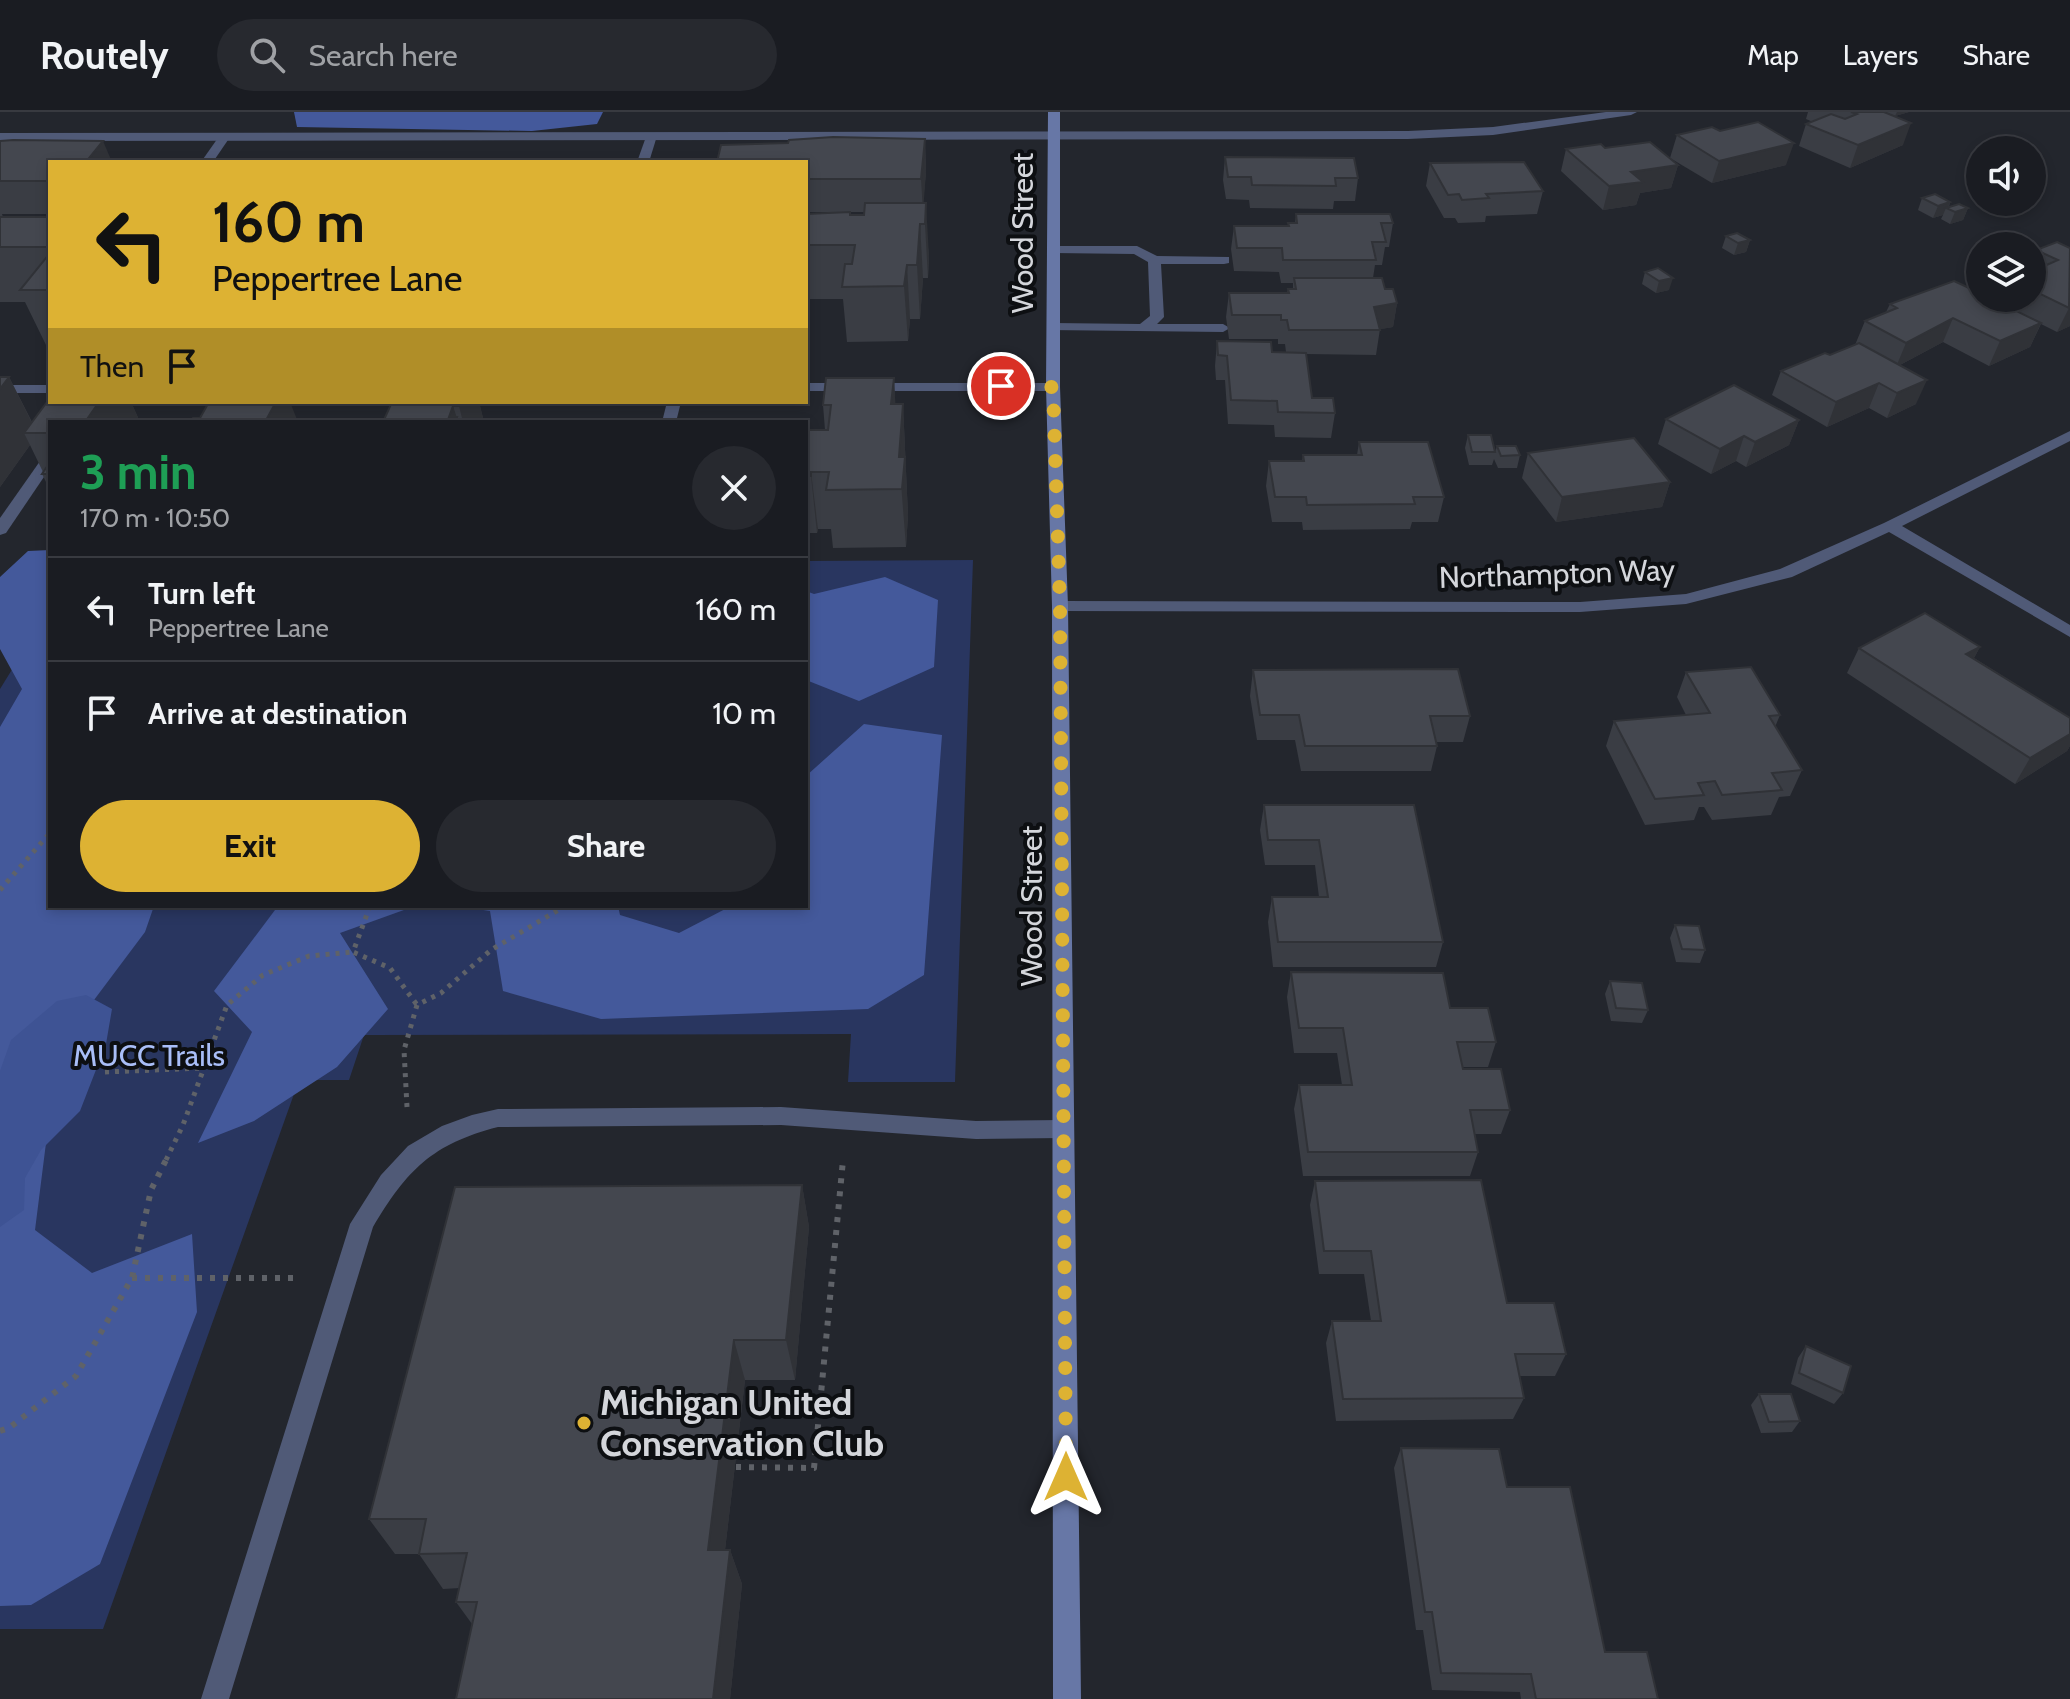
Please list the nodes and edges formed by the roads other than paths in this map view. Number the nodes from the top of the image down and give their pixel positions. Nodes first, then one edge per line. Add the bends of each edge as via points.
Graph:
1 (1054, 112) edge
2 (1631, 112) edge
3 (651, 136) junction
4 (1054, 136) junction
5 (0, 137) edge
6 (224, 137) junction
7 (208, 160) edge
8 (644, 160) edge
9 (1053, 249) junction
10 (1154, 260) junction
11 (1224, 260) dead end
12 (1053, 327) junction
13 (1143, 328) junction
14 (1223, 328) dead end
15 (808, 387) edge
16 (1053, 387) junction
17 (0, 389) edge
18 (48, 389) edge
19 (2070, 435) edge
20 (48, 460) edge
21 (1890, 526) junction
22 (0, 530) edge
23 (1060, 606) junction
24 (2070, 632) edge
25 (1063, 1129) junction
26 (215, 1699) edge
27 (1067, 1699) edge

1 - 4 street, Wood Street
2 - 4 street via 1520,128 1408,135
3 - 4 street
3 - 6 street
3 - 8 street
4 - 9 street, Wood Street
5 - 6 street
6 - 7 street
9 - 10 street via 1137,250
9 - 12 street, Wood Street
10 - 11 street
10 - 13 street via 1157,317
12 - 13 street
12 - 16 street, Wood Street
13 - 14 street
15 - 16 street
16 - 23 street, Wood Street
17 - 18 street
19 - 21 street, Northampton Way
20 - 22 street
21 - 23 street, Northampton Way via 1786,573 1686,599 1580,607
21 - 24 street
23 - 25 street, Wood Street
25 - 26 street via 976,1130 781,1116 498,1118 456,1126 409,1156 386,1182 362,1224
25 - 27 street, Wood Street

